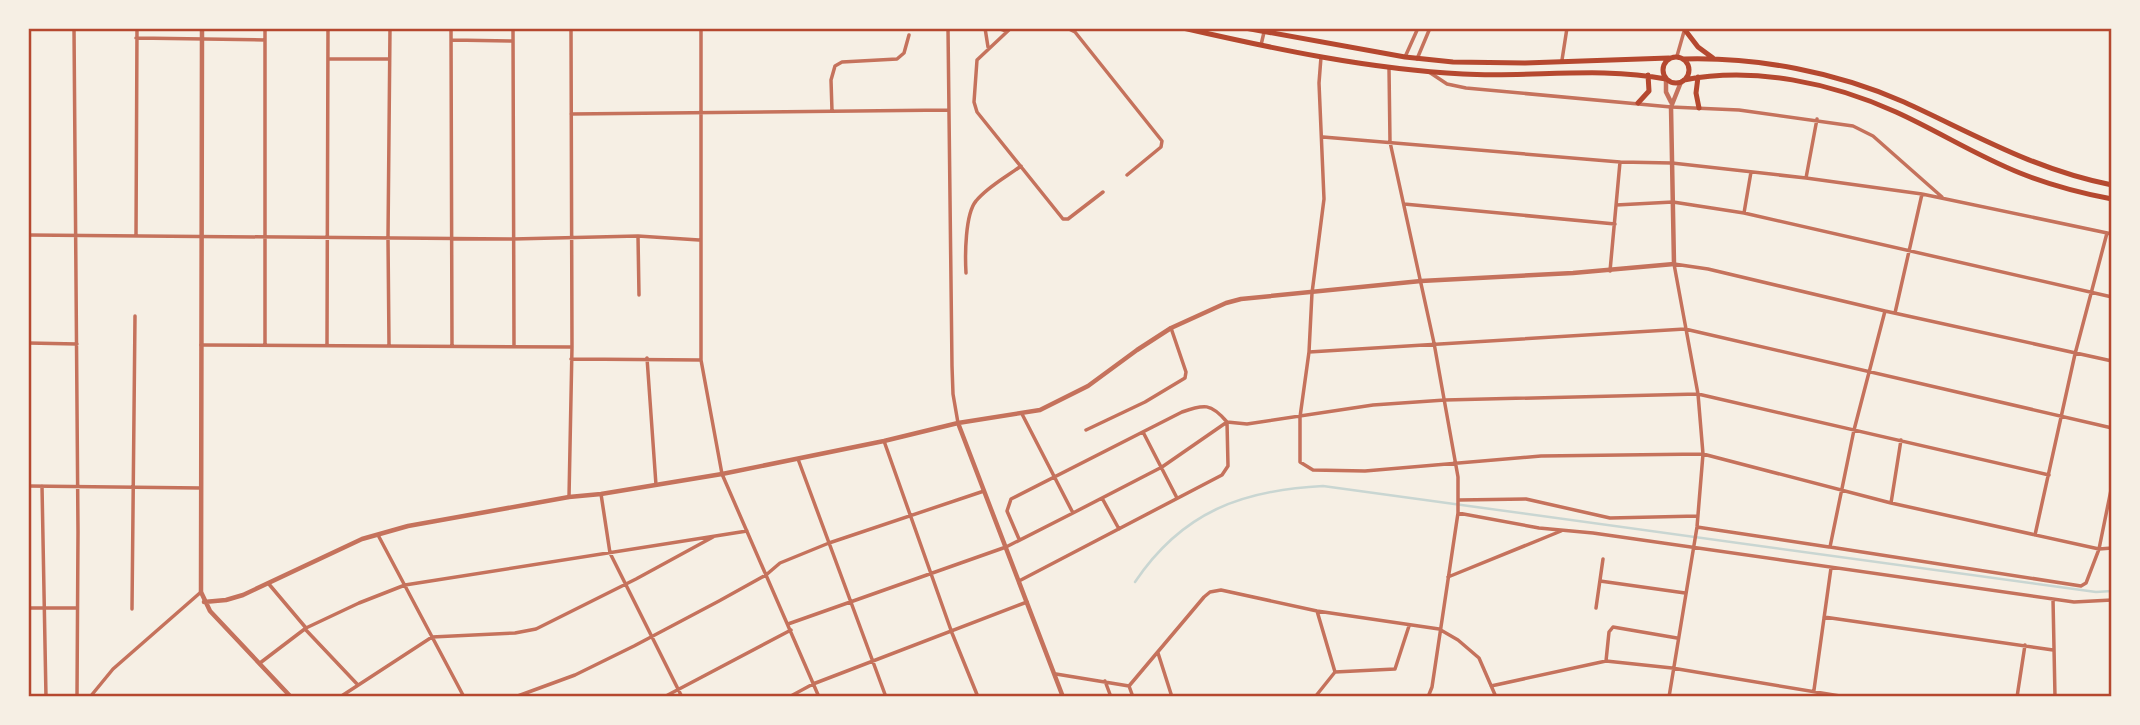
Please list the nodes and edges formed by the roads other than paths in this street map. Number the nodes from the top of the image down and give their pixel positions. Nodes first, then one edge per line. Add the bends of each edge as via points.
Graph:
1 (74, 28) edge
2 (136, 28) edge
3 (202, 28) edge
4 (265, 28) edge
5 (328, 28) edge
6 (390, 28) edge
7 (451, 28) edge
8 (513, 28) edge
9 (571, 28) edge
10 (701, 28) edge
11 (948, 28) edge
12 (985, 28) edge
13 (998, 28) edge
14 (1068, 28) edge
15 (1183, 28) edge
16 (1245, 28) edge
17 (1418, 28) edge
18 (1430, 28) edge
19 (1567, 28) edge
20 (1008, 29) edge
21 (1254, 29) edge
22 (1685, 29) edge
23 (1264, 30) edge
24 (909, 35) dead end
25 (136, 38) junction
26 (202, 39) junction
27 (265, 40) junction
28 (451, 40) junction
29 (513, 41) junction
30 (1261, 45) junction
31 (988, 47) junction
32 (1677, 56) junction
33 (1321, 57) junction
34 (1405, 57) junction
35 (1669, 58) junction
36 (328, 59) junction
37 (390, 59) junction
38 (1417, 59) junction
39 (1716, 59) junction
40 (1684, 60) junction
41 (1562, 61) junction
42 (1390, 68) junction
43 (1429, 72) junction
44 (1648, 75) junction
45 (1698, 77) junction
46 (1666, 79) junction
47 (1682, 81) junction
48 (1638, 103) junction
49 (1671, 105) junction
50 (1699, 108) junction
51 (949, 110) junction
52 (832, 111) junction
53 (701, 113) junction
54 (571, 114) junction
55 (1817, 119) junction
56 (1323, 137) junction
57 (1390, 142) junction
58 (1620, 162) junction
59 (1672, 163) junction
60 (1021, 166) junction
61 (1751, 172) junction
62 (1126, 175) dead end
63 (1806, 178) junction
64 (2112, 185) edge
65 (1103, 192) dead end
66 (1922, 194) junction
67 (1944, 198) junction
68 (2112, 199) edge
69 (1673, 202) junction
70 (1404, 204) junction
71 (1616, 205) junction
72 (1744, 213) junction
73 (1615, 224) junction
74 (2110, 233) edge
75 (28, 235) edge
76 (74, 236) junction
77 (136, 236) junction
78 (202, 236) junction
79 (570, 236) junction
80 (638, 236) junction
81 (267, 237) junction
82 (327, 238) junction
83 (388, 238) junction
84 (450, 238) junction
85 (513, 239) junction
86 (699, 240) junction
87 (1909, 250) junction
88 (1674, 264) junction
89 (1610, 271) junction
90 (965, 273) dead end
91 (1421, 281) junction
92 (1312, 293) junction
93 (2091, 293) junction
94 (639, 295) dead end
95 (2112, 297) edge
96 (1885, 311) junction
97 (1895, 313) junction
98 (135, 316) dead end
99 (1171, 328) junction
100 (1685, 329) junction
101 (28, 343) edge
102 (1434, 343) junction
103 (76, 344) junction
104 (327, 344) junction
105 (389, 344) junction
106 (201, 345) junction
107 (265, 345) junction
108 (452, 346) junction
109 (514, 346) junction
110 (572, 347) junction
111 (1309, 352) junction
112 (2075, 354) junction
113 (648, 358) junction
114 (571, 359) junction
115 (701, 360) junction
116 (2112, 361) edge
117 (1869, 371) junction
118 (1698, 394) junction
119 (1446, 400) junction
120 (1023, 414) junction
121 (2062, 416) junction
122 (1300, 417) junction
123 (1227, 422) junction
124 (958, 424) junction
125 (2112, 428) edge
126 (1086, 430) dead end
127 (1854, 430) junction
128 (1143, 432) junction
129 (1900, 439) junction
130 (884, 441) junction
131 (1703, 454) junction
132 (797, 459) junction
133 (1457, 465) junction
134 (1162, 467) junction
135 (722, 474) junction
136 (2049, 475) junction
137 (1054, 478) junction
138 (2112, 485) edge
139 (28, 486) edge
140 (42, 486) junction
141 (656, 486) junction
142 (78, 487) junction
143 (134, 488) junction
144 (201, 488) junction
145 (984, 491) junction
146 (1842, 491) junction
147 (601, 494) junction
148 (569, 497) junction
149 (1102, 498) junction
150 (1178, 499) junction
151 (1459, 500) junction
152 (1891, 503) junction
153 (1073, 513) junction
154 (1458, 513) junction
155 (1698, 516) junction
156 (910, 517) junction
157 (1697, 527) junction
158 (1119, 529) junction
159 (1563, 530) junction
160 (747, 531) junction
161 (377, 533) junction
162 (717, 535) junction
163 (2035, 535) junction
164 (1019, 539) junction
165 (829, 543) junction
166 (1006, 547) junction
167 (1830, 547) junction
168 (1692, 548) junction
169 (2112, 548) edge
170 (2099, 549) junction
171 (610, 553) junction
172 (1603, 559) dead end
173 (1831, 568) junction
174 (766, 575) junction
175 (932, 575) junction
176 (1448, 578) junction
177 (1019, 581) junction
178 (1600, 581) junction
179 (268, 583) junction
180 (625, 584) junction
181 (405, 585) junction
182 (201, 592) junction
183 (1685, 593) junction
184 (2053, 599) junction
185 (2112, 600) edge
186 (205, 601) junction
187 (851, 602) junction
188 (1027, 602) junction
189 (28, 608) edge
190 (44, 608) junction
191 (77, 608) junction
192 (1596, 608) dead end
193 (132, 609) dead end
194 (1318, 611) junction
195 (1824, 617) junction
196 (788, 624) junction
197 (1409, 626) junction
198 (305, 629) junction
199 (1439, 629) junction
200 (791, 630) junction
201 (952, 632) junction
202 (652, 636) junction
203 (432, 637) junction
204 (1677, 638) junction
205 (2025, 645) junction
206 (2053, 650) junction
207 (1157, 653) junction
208 (873, 660) junction
209 (1605, 661) junction
210 (260, 663) junction
211 (1672, 668) junction
212 (1335, 672) junction
213 (1056, 674) junction
214 (1105, 681) junction
215 (813, 684) junction
216 (358, 685) junction
217 (1129, 686) junction
218 (1491, 686) junction
219 (678, 690) junction
220 (1813, 694) edge
221 (46, 697) edge
222 (77, 697) edge
223 (90, 697) edge
224 (291, 697) edge
225 (340, 697) edge
226 (464, 697) edge
227 (515, 697) edge
228 (664, 697) edge
229 (682, 697) edge
230 (789, 697) edge
231 (819, 697) edge
232 (886, 697) edge
233 (978, 697) edge
234 (1063, 697) edge
235 (1111, 697) edge
236 (1133, 697) edge
237 (1172, 697) edge
238 (1315, 697) edge
239 (1427, 697) edge
240 (1496, 697) edge
241 (1669, 697) edge
242 (1846, 697) edge
243 (2017, 697) edge
244 (2055, 697) edge

1 - 76 street
2 - 25 street
3 - 26 street
4 - 27 street
5 - 36 street
6 - 37 street
7 - 28 street
8 - 29 street
9 - 54 street
10 - 53 street
11 - 51 street
12 - 31 street
13 - 20 street
14 - 62 street via 1162,141 1161,147
15 - 30 main road
16 - 21 main road
17 - 34 street
18 - 38 street
19 - 41 street
20 - 31 street
21 - 23 main road
22 - 32 street
22 - 39 main road via 1698,47
23 - 30 street
23 - 34 main road
24 - 52 street via 904,53 897,58 835,66
25 - 26 street
25 - 77 street
26 - 27 street
26 - 78 street
27 - 81 street
28 - 29 street
28 - 84 street
29 - 85 street
30 - 33 main road
31 - 60 street via 977,60 974,104
32 - 35 main road
32 - 40 main road
33 - 42 main road
33 - 56 street
34 - 38 main road
35 - 41 main road
35 - 46 main road via 1662,68
36 - 37 street
36 - 82 street
37 - 83 street
38 - 41 main road via 1489,64
39 - 40 main road
39 - 64 main road via 1796,69 1855,84 2029,162
40 - 47 main road via 1689,70
42 - 43 main road
42 - 57 street
43 - 44 main road
43 - 48 street via 1447,84 1466,88
44 - 46 main road
44 - 48 main road via 1649,92
45 - 47 main road
45 - 50 main road
45 - 68 main road via 1755,75 1840,92 1896,112 2037,180
46 - 47 main road
46 - 49 street
47 - 49 street
48 - 49 street
49 - 50 street
49 - 59 street
50 - 55 street
51 - 52 street
51 - 124 street via 953,385
52 - 53 street
53 - 54 street
53 - 86 street
54 - 79 street
55 - 63 street
55 - 67 street via 1865,131
56 - 57 street
56 - 92 street via 1324,199
57 - 58 street
57 - 70 street
58 - 59 street
58 - 71 street
59 - 61 street
59 - 69 street
60 - 65 street via 1063,219
60 - 90 street via 973,205
61 - 63 street
61 - 72 street
63 - 66 street
66 - 67 street
66 - 87 street
67 - 74 street
69 - 71 street
69 - 72 street
69 - 88 street
70 - 73 street
70 - 91 street
71 - 73 street
72 - 87 street
73 - 89 street
74 - 93 street
75 - 76 street
76 - 77 street
76 - 103 street
77 - 78 street
78 - 81 street
78 - 106 street
79 - 80 street
79 - 85 street
79 - 110 street
80 - 86 street
80 - 94 street
81 - 82 street
81 - 107 street
82 - 83 street
82 - 104 street
83 - 84 street
83 - 105 street
84 - 85 street
84 - 108 street
85 - 109 street
86 - 115 street
87 - 93 street
87 - 97 street
88 - 89 street
88 - 96 street
88 - 100 street
89 - 91 street
91 - 92 street
91 - 102 street
92 - 99 street via 1241,299
92 - 111 street
93 - 95 street
93 - 112 street
96 - 97 street
96 - 117 street
97 - 112 street
98 - 143 street
99 - 120 street via 1088,386
99 - 126 street via 1185,378
100 - 102 street
100 - 117 street
100 - 118 street
101 - 103 street
102 - 111 street
102 - 119 street
103 - 142 street
104 - 105 street
104 - 107 street
105 - 108 street
106 - 107 street
106 - 144 street
108 - 109 street
109 - 110 street
110 - 114 street
111 - 122 street
112 - 116 street
112 - 121 street
113 - 114 street
113 - 115 street
113 - 141 street
114 - 148 street
115 - 135 street
117 - 121 street
117 - 127 street
118 - 119 street
118 - 127 street
118 - 131 street
119 - 122 street
119 - 133 street
120 - 124 street
120 - 137 street
121 - 125 street
121 - 136 street
122 - 123 street
122 - 133 street via 1300,462 1313,470
123 - 128 street via 1216,409 1200,405
123 - 134 street
123 - 150 street via 1225,470
124 - 130 street
124 - 145 street
127 - 129 street
127 - 146 street
128 - 134 street
128 - 137 street
129 - 136 street
129 - 152 street
130 - 132 street
130 - 156 street
131 - 133 street via 1541,456
131 - 146 street
131 - 155 street
132 - 135 street
132 - 165 street
133 - 151 street
134 - 149 street
134 - 150 street
135 - 141 street
135 - 160 street
136 - 163 street
137 - 153 street
137 - 164 street via 1008,503
138 - 170 street
139 - 140 street
140 - 142 street
140 - 190 street
141 - 147 street
142 - 143 street
142 - 191 street
143 - 144 street
143 - 193 street
144 - 182 street
145 - 156 street
145 - 166 street
146 - 152 street
146 - 167 street
147 - 148 street
147 - 171 street
148 - 161 street
149 - 153 street
149 - 158 street
150 - 158 street
151 - 154 street
151 - 155 street via 1526,499 1610,518
152 - 163 street
153 - 164 street
154 - 159 street
154 - 176 street
155 - 157 street
156 - 165 street
156 - 175 street
157 - 167 street
157 - 168 street
158 - 177 street
159 - 168 street
159 - 176 street
160 - 162 street
160 - 174 street
161 - 179 street
161 - 181 street
162 - 171 street
162 - 180 street
163 - 170 street
164 - 166 street
165 - 174 street via 780,563
165 - 187 street
166 - 175 street
166 - 177 street
167 - 170 street via 2081,586
168 - 173 street
168 - 183 street
169 - 170 street
171 - 180 street
171 - 181 street
172 - 178 street
173 - 184 street
173 - 195 street
174 - 196 street
174 - 202 street
175 - 187 street
175 - 201 street
176 - 199 street
177 - 188 street
178 - 183 street
178 - 192 street
179 - 186 street via 234,598
179 - 198 street
180 - 202 street
180 - 203 street via 529,632
181 - 198 street
181 - 203 street
182 - 186 street
182 - 223 street via 113,669
183 - 204 street
184 - 185 street
184 - 206 street
186 - 210 street
187 - 196 street
187 - 208 street
188 - 201 street
188 - 213 street
189 - 190 street
190 - 191 street
190 - 221 street
191 - 222 street
194 - 197 street
194 - 207 street via 1215,590
194 - 212 street
195 - 205 street
195 - 220 street
196 - 200 street
197 - 199 street
197 - 212 street via 1395,669
198 - 210 street
198 - 216 street
199 - 218 street via 1479,658
199 - 239 street
200 - 215 street
200 - 219 street
201 - 208 street
201 - 233 street
202 - 219 street
202 - 227 street via 575,675
203 - 216 street
203 - 226 street
204 - 209 street via 1613,627
204 - 211 street
205 - 206 street
205 - 243 street
206 - 244 street
207 - 217 street
207 - 237 street
208 - 215 street
208 - 232 street
209 - 211 street
209 - 218 street
210 - 224 street
211 - 220 street
211 - 241 street
212 - 238 street
213 - 214 street
213 - 234 street
214 - 217 street
214 - 235 street
215 - 230 street
215 - 231 street
216 - 225 street
217 - 236 street
218 - 240 street
219 - 228 street
219 - 229 street
220 - 242 street

